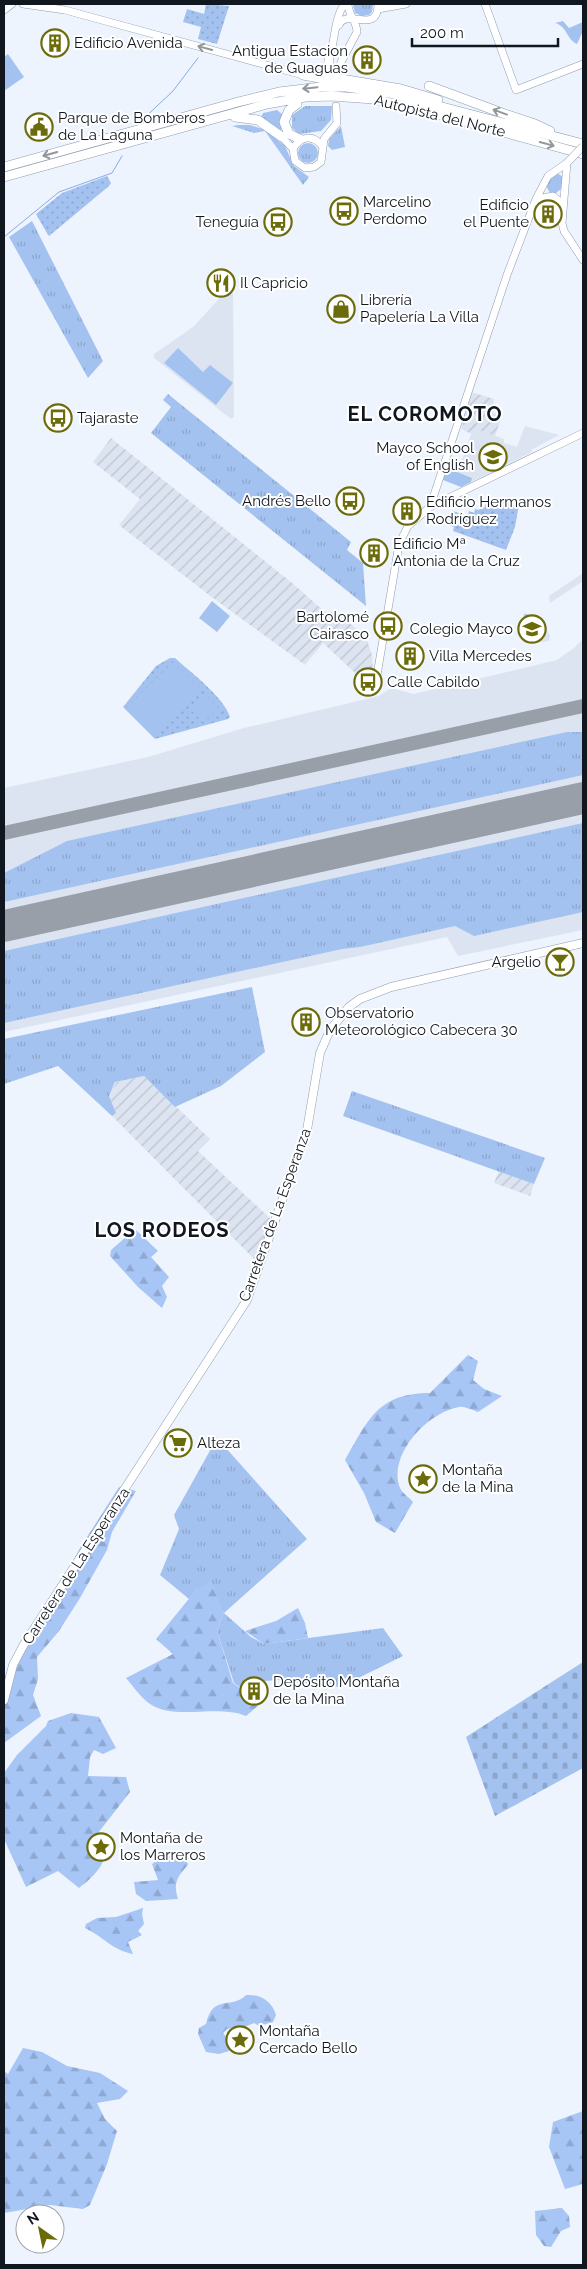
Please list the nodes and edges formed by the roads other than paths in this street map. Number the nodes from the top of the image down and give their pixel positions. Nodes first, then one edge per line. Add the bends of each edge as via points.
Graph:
1 (12, 4) edge
2 (23, 4) edge
3 (40, 4) edge
4 (340, 4) edge
5 (347, 4) edge
6 (406, 4) edge
7 (485, 4) edge
8 (378, 6) edge
9 (4, 10) edge
10 (339, 12) junction
11 (353, 19) junction
12 (367, 21) junction
13 (337, 28) junction
14 (353, 42) junction
15 (329, 60) junction
16 (583, 64) edge
17 (303, 75) junction
18 (337, 77) dead end
19 (348, 81) junction
20 (429, 86) dead end
21 (297, 104) junction
22 (478, 115) junction
23 (235, 117) junction
24 (449, 117) junction
25 (190, 124) junction
26 (282, 137) joint
27 (314, 138) junction
28 (561, 138) junction
29 (300, 140) junction
30 (583, 145) edge
31 (322, 146) junction
32 (293, 149) junction
33 (583, 154) edge
34 (567, 163) junction
35 (4, 167) edge
36 (556, 170) junction
37 (565, 176) junction
38 (4, 177) edge
39 (543, 186) junction
40 (564, 187) junction
41 (551, 196) junction
42 (536, 199) junction
43 (562, 212) junction
44 (583, 260) edge
45 (583, 433) edge
46 (430, 507) junction
47 (370, 691) dead end
48 (583, 943) edge
49 (4, 1700) edge

1 - 9 street
2 - 3 street
17 -> 3 street
4 - 10 street
5 - 10 street
5 - 11 street
6 - 8 street
7 - 16 street via 516,90
8 - 12 street via 375,15
10 - 13 street
11 - 12 street
11 - 13 street via 345,20
11 - 14 street via 357,32
12 - 14 street
13 - 15 street
14 - 18 street via 341,62
15 - 17 street via 319,74
15 - 19 highway via 331,77
17 - 19 highway
19 - 22 highway via 420,94
28 -> 20 highway via 535,124
21 - 23 highway
21 - 24 highway via 358,102 430,117
21 - 29 highway via 289,110 284,122 289,134
22 - 28 highway, Autopista del Norte
22 -> 35 highway, Autopista del Norte via 389,93 346,87 308,88 238,102
23 - 25 highway via 206,126
23 - 26 highway via 258,120
24 - 25 highway, Autopista del Norte via 372,99 332,96 267,104
24 -> 33 highway, Autopista del Norte
25 - 38 highway, Autopista del Norte
26 - 32 street
27 - 29 street
27 - 31 street
27 - 31 street via 334,124 336,108 336,126
28 - 30 highway, Autopista del Norte
29 - 32 street
30 - 34 street, bridge
31 - 32 street via 323,158 310,168 297,164
34 - 36 street
34 - 37 street
36 - 37 street
36 - 39 street
37 - 40 street
39 - 41 street
39 - 42 street
40 - 41 street via 560,193
40 - 43 street
41 - 42 street
41 - 43 street via 559,202
42 - 46 street via 504,284
43 - 44 street via 564,232
45 - 46 street
46 - 47 street via 408,526 399,544 376,681
48 - 49 main road, Carretera de La Esperanza via 391,987 360,999 338,1017 320,1052 307,1130 247,1300 23,1646 13,1665

